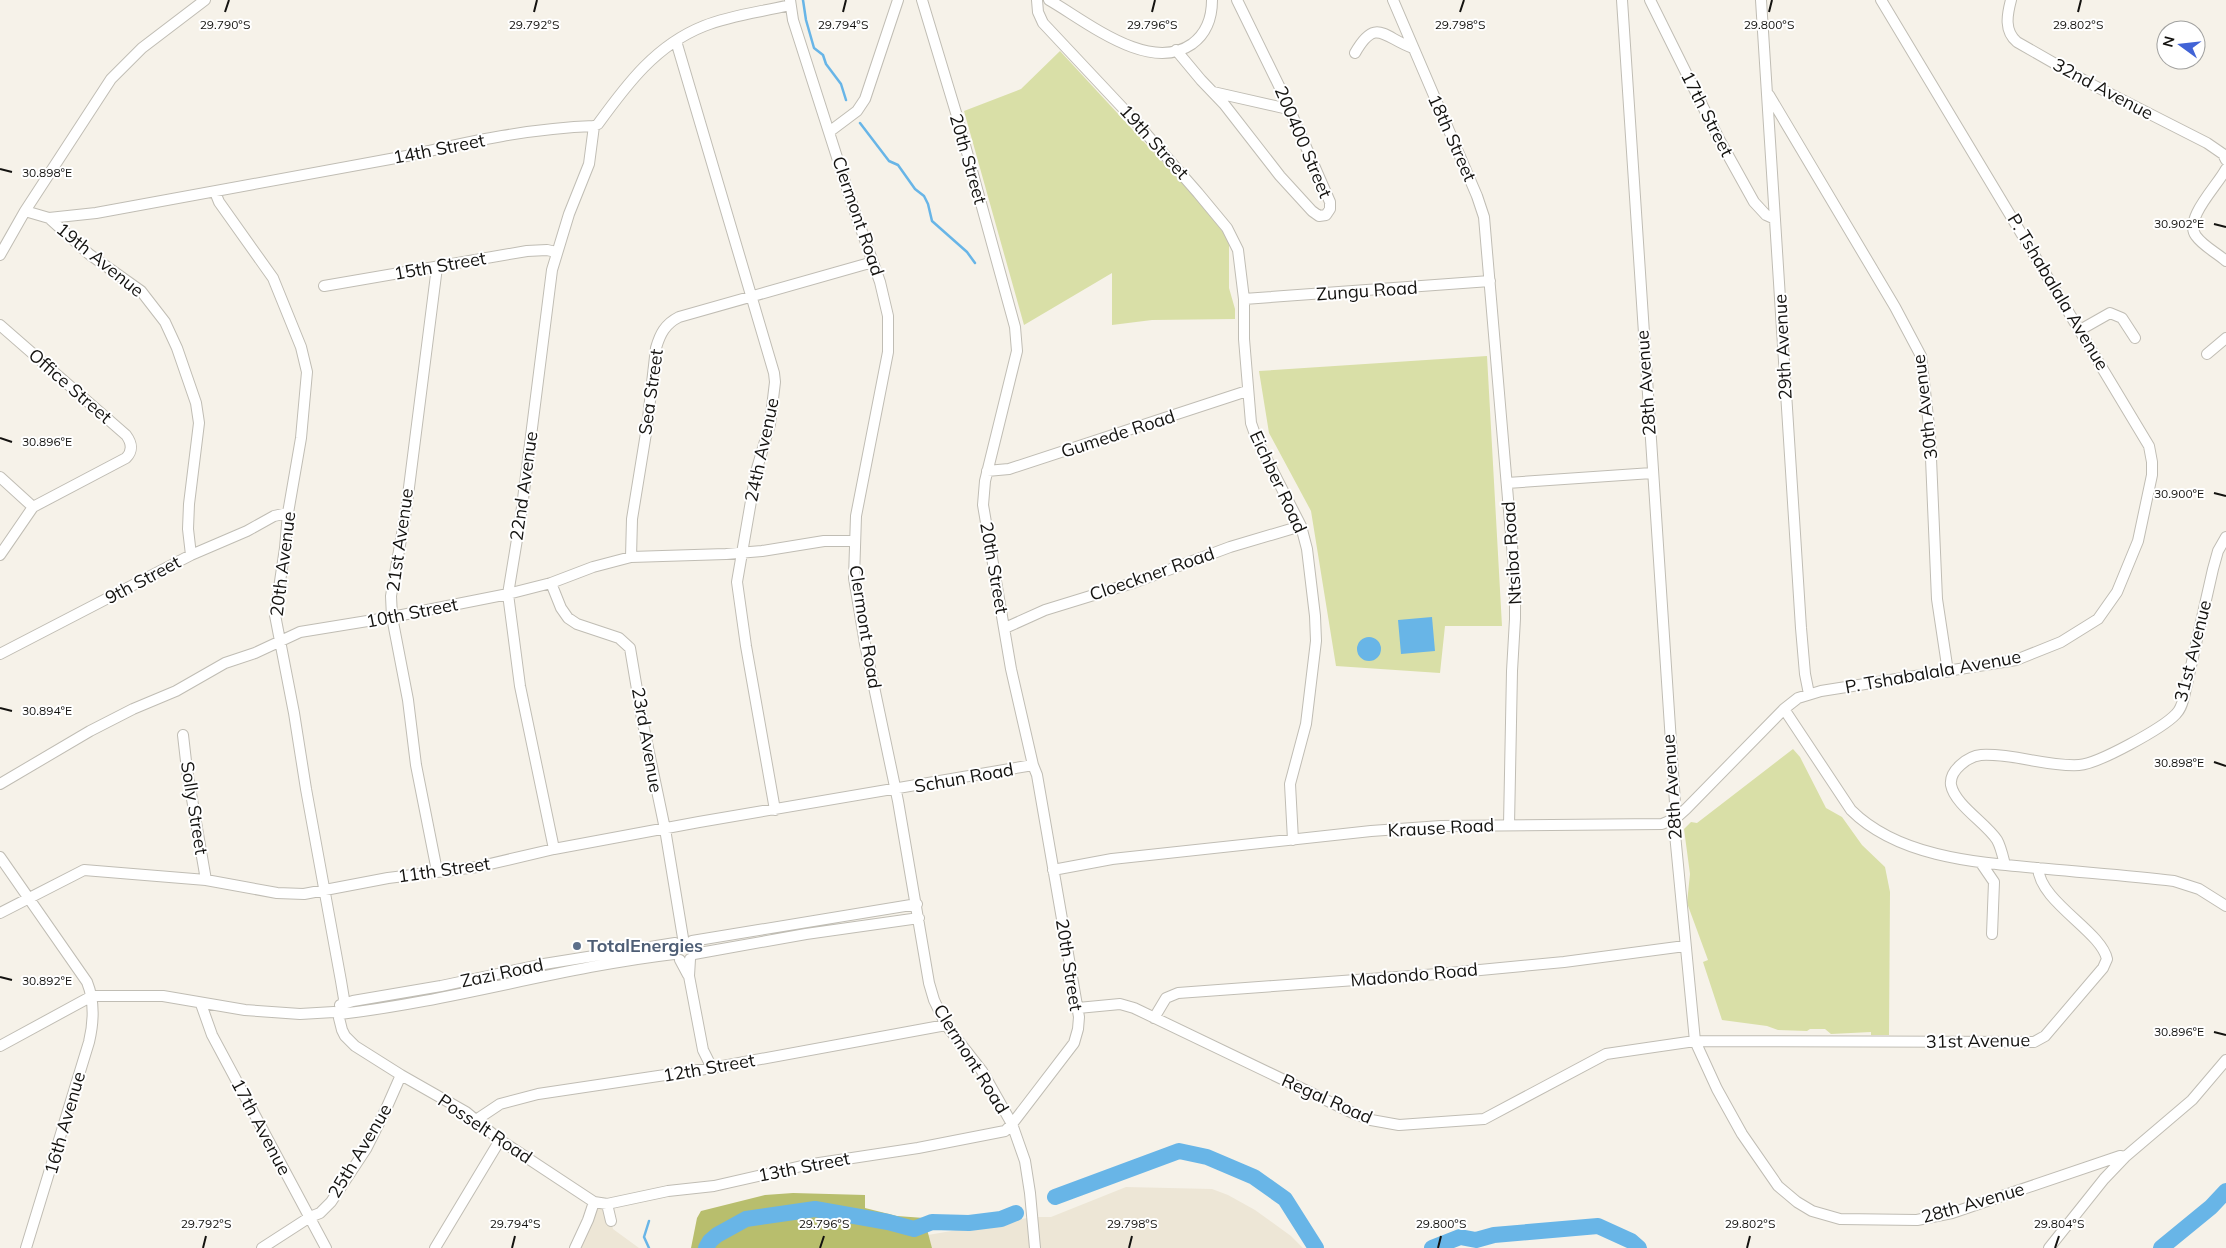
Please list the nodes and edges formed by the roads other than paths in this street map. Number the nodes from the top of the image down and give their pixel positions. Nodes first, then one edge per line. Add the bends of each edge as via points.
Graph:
1 (205, 0) edge
2 (898, 0) edge
3 (922, 0) edge
4 (1037, 0) edge
5 (1049, 0) edge
6 (1212, 0) edge
7 (1237, 0) edge
8 (1393, 0) edge
9 (1622, 0) edge
10 (1650, 0) edge
11 (1761, 0) edge
12 (1881, 0) edge
13 (2011, 0) edge
14 (790, 3) edge
15 (676, 41) junction
16 (1413, 48) junction
17 (1176, 50) junction
18 (1355, 53) dead end
19 (1212, 92) junction
20 (1768, 92) junction
21 (1288, 109) junction
22 (594, 126) junction
23 (829, 132) junction
24 (2226, 160) edge
25 (2226, 169) edge
26 (215, 192) junction
27 (25, 211) junction
28 (49, 218) junction
29 (1775, 219) junction
30 (1, 251) edge
31 (556, 252) junction
32 (2226, 261) edge
33 (873, 262) junction
34 (437, 267) junction
35 (1490, 281) junction
36 (324, 286) dead end
37 (752, 296) junction
38 (1244, 299) junction
39 (0, 325) edge
40 (2080, 330) junction
41 (2135, 338) dead end
42 (2226, 339) edge
43 (2207, 354) dead end
44 (1247, 391) junction
45 (987, 471) junction
46 (1652, 473) junction
47 (0, 477) edge
48 (1507, 483) junction
49 (33, 507) junction
50 (288, 513) junction
51 (1300, 526) junction
52 (2226, 537) edge
53 (854, 541) junction
54 (742, 553) junction
55 (0, 555) edge
56 (191, 555) junction
57 (631, 557) junction
58 (551, 583) junction
59 (508, 594) junction
60 (392, 617) junction
61 (1005, 628) junction
62 (279, 642) junction
63 (0, 654) edge
64 (1948, 672) junction
65 (1809, 694) junction
66 (1784, 709) junction
67 (184, 735) dead end
68 (1033, 765) junction
69 (0, 784) edge
70 (895, 789) junction
71 (775, 810) junction
72 (1676, 818) junction
73 (1508, 825) junction
74 (665, 829) junction
75 (1293, 840) junction
76 (554, 849) junction
77 (0, 857) edge
78 (1981, 863) junction
79 (2005, 865) junction
80 (2038, 868) junction
81 (1053, 870) junction
82 (437, 871) junction
83 (206, 880) junction
84 (326, 891) junction
85 (30, 899) junction
86 (917, 904) junction
87 (2226, 906) edge
88 (0, 913) edge
89 (919, 918) junction
90 (1992, 934) dead end
91 (1685, 946) junction
92 (684, 950) junction
93 (92, 996) junction
94 (343, 1003) junction
95 (201, 1004) junction
96 (1078, 1008) junction
97 (337, 1013) junction
98 (1154, 1018) junction
99 (946, 1025) junction
100 (1696, 1041) junction
101 (0, 1046) edge
102 (2226, 1060) edge
103 (712, 1068) junction
104 (401, 1076) junction
105 (476, 1120) junction
106 (1012, 1124) junction
107 (500, 1140) junction
108 (2124, 1157) junction
109 (594, 1202) junction
110 (607, 1204) junction
111 (310, 1217) junction
112 (611, 1221) dead end
113 (26, 1248) edge
114 (262, 1248) edge
115 (326, 1248) edge
116 (435, 1248) edge
117 (575, 1248) edge
118 (1035, 1248) edge
119 (2049, 1248) edge

1 - 27 street via 142,48 111,79
2 - 23 street via 865,99 856,111
3 - 45 street, 20th Street via 1017,335 1015,358
4 - 38 street, 19th Street via 1043,24 1135,121 1227,228 1238,250
5 - 17 street via 1128,46 1155,52
6 - 17 street via 1211,16 1204,32 1191,45
7 - 21 street, 200400 Street
8 - 16 street, 18th Street
9 - 46 street, 28th Avenue
10 - 29 street, 17th Street via 1754,202 1766,215
11 - 20 street, 29th Avenue
12 - 40 street, P. Tshabalala Avenue
13 - 24 street, 32nd Avenue via 2008,28 2017,42 2207,143
14 - 15 street via 711,24
14 - 23 street, Clermont Road
15 - 22 street via 633,77
15 - 37 street, 24th Avenue
16 - 18 street via 1378,32 1363,39
16 - 35 street, 18th Street via 1482,209
17 - 19 street, 200400 Street
19 - 21 street
19 - 21 street, 200400 Street via 1312,211 1324,216 1329,213 1330,202
20 - 29 street, 29th Avenue
20 - 64 street, 30th Avenue via 1895,306 1921,356 1930,435 1937,599
22 - 26 street, 14th Street via 559,128 451,146
22 - 31 street, 22nd Avenue via 589,164
23 - 33 street, Clermont Road
25 - 32 street via 2195,216 2192,226 2196,237
26 - 28 street, 14th Street
26 - 50 street, 20th Avenue via 273,278 305,364 305,400
27 - 28 street, 19th Avenue
27 - 30 street
28 - 56 street, 19th Avenue via 89,254 141,290 165,322 177,348 196,403 199,423 189,504
29 - 65 street, 29th Avenue via 1803,660
31 - 34 street, 15th Street via 527,251
31 - 59 street, 22nd Avenue
33 - 37 street, Sea Street
33 - 53 street, Clermont Road via 886,304 890,340
34 - 36 street, 15th Street
34 - 60 street, 21st Avenue via 406,511 391,596
35 - 38 street, Zungu Road
35 - 48 street, Ntsiba Road
37 - 54 street, 24th Avenue via 775,382 770,424 756,472
37 - 57 street, Sea Street via 679,317 665,327 660,336 632,519
38 - 44 street, Eichber Road
39 - 49 street, Office Street via 126,435 130,442 130,452 119,462
40 - 41 street via 2110,313 2122,318
40 - 64 street, P. Tshabalala Avenue via 2151,454 2152,475 2147,504 2130,564 2112,602 2090,625 2043,650 2016,660
42 - 43 street
44 - 45 street, Gumede Road via 1018,466
44 - 51 street, Eichber Road via 1254,432
45 - 61 street, 20th Street via 983,491 984,521
46 - 48 street
46 - 72 street, 28th Avenue
47 - 49 street
48 - 73 street, Ntsiba Road via 1516,619
49 - 55 street
50 - 56 street, 9th Street via 274,516
50 - 62 street, 20th Avenue via 275,615
51 - 61 street, Cloeckner Road via 1045,610
51 - 75 street, Eichber Road via 1309,563 1316,641 1306,724 1290,784
52 - 79 street, 31st Avenue via 2218,551 2184,698 2176,715 2090,763 2062,764 1981,755 1956,770 1951,780 1953,789 1996,840
53 - 54 street, 10th Street via 814,542
53 - 70 street, Clermont Road via 858,610
54 - 57 street, 10th Street
54 - 71 street, 24th Avenue via 737,592
56 - 63 street, 9th Street
57 - 58 street, 10th Street
58 - 59 street, 10th Street
58 - 74 street, 23rd Avenue via 568,618 619,638 630,648
59 - 60 street, 10th Street
59 - 76 street, 22nd Avenue via 520,686
60 - 62 street, 10th Street via 300,632
60 - 82 street, 21st Avenue
61 - 68 street, 20th Street
62 - 69 street, 10th Street via 224,663 176,691 133,709
62 - 84 street, 20th Avenue
64 - 65 street, P. Tshabalala Avenue
65 - 66 street, P. Tshabalala Avenue
66 - 72 street
66 - 78 street via 1851,810 1862,821 1889,837 1916,847
67 - 83 street, Solly Street
68 - 70 street, Schun Road
68 - 81 street, 20th Street
70 - 71 street, 11th Street
70 - 86 street, Clermont Road
71 - 74 street, 11th Street
72 - 73 street, Krause Road via 1662,824
72 - 91 street, 28th Avenue
73 - 75 street, Krause Road via 1370,831
74 - 76 street, 11th Street
74 - 92 street, 23rd Avenue
75 - 81 street, Krause Road via 1112,859
76 - 82 street, 11th Street via 477,868
77 - 85 street
78 - 79 street
78 - 90 street via 1994,882
79 - 80 street
80 - 87 street via 2174,881 2199,889
80 - 100 street, 31st Avenue via 2038,874 2051,896 2096,941 2107,959 2103,968 2040,1039 2014,1043
81 - 96 street, 20th Street
82 - 84 street, 11th Street
83 - 84 street, 11th Street via 291,894
83 - 85 street, 11th Street via 84,870
84 - 94 street, 20th Avenue
85 - 88 street, 11th Street
85 - 93 street via 87,982
86 - 89 street, Clermont Road
86 - 92 street, Zazi Road
89 - 92 street, Zazi Road
89 - 99 street, Clermont Road via 929,983
91 - 98 street, Madondo Road via 1457,972 1178,993 1166,998
91 - 100 street, 28th Avenue
92 - 94 street, Zazi Road via 544,964
92 - 97 street, Zazi Road via 442,998
92 - 103 street, 23rd Avenue via 703,1050
93 - 95 street, Zazi Road via 163,996
93 - 101 street, Zazi Road
93 - 113 street, 16th Avenue via 93,1024 89,1042
94 - 97 street, 20th Avenue
95 - 97 street, Zazi Road via 285,1014
95 - 111 street, 17th Avenue via 212,1035
96 - 98 street, Regal Road via 1120,1004
96 - 106 street, 20th Street via 1074,1043
97 - 104 street, Posselt Road via 350,1042
98 - 100 street, Regal Road via 1355,1114 1399,1125 1484,1119 1606,1054
99 - 103 street, 12th Street
99 - 106 street, Clermont Road via 982,1072
100 - 108 street, 28th Avenue via 1742,1134 1778,1186 1812,1211 1828,1216 1882,1221 1934,1218
102 - 108 street via 2192,1100
103 - 105 street, 12th Street via 538,1094 500,1104
104 - 105 street, Posselt Road
104 - 111 street, 25th Avenue via 366,1148 331,1202 320,1213
105 - 107 street, Posselt Road
106 - 110 street, 13th Street via 1005,1131 960,1140 806,1165 714,1186 668,1191
106 - 118 street via 1030,1193
107 - 109 street, Posselt Road
107 - 116 street
108 - 119 street via 2080,1206
109 - 110 street, 13th Street
109 - 117 street
110 - 112 street
111 - 114 street, 25th Avenue
111 - 115 street, 17th Avenue

